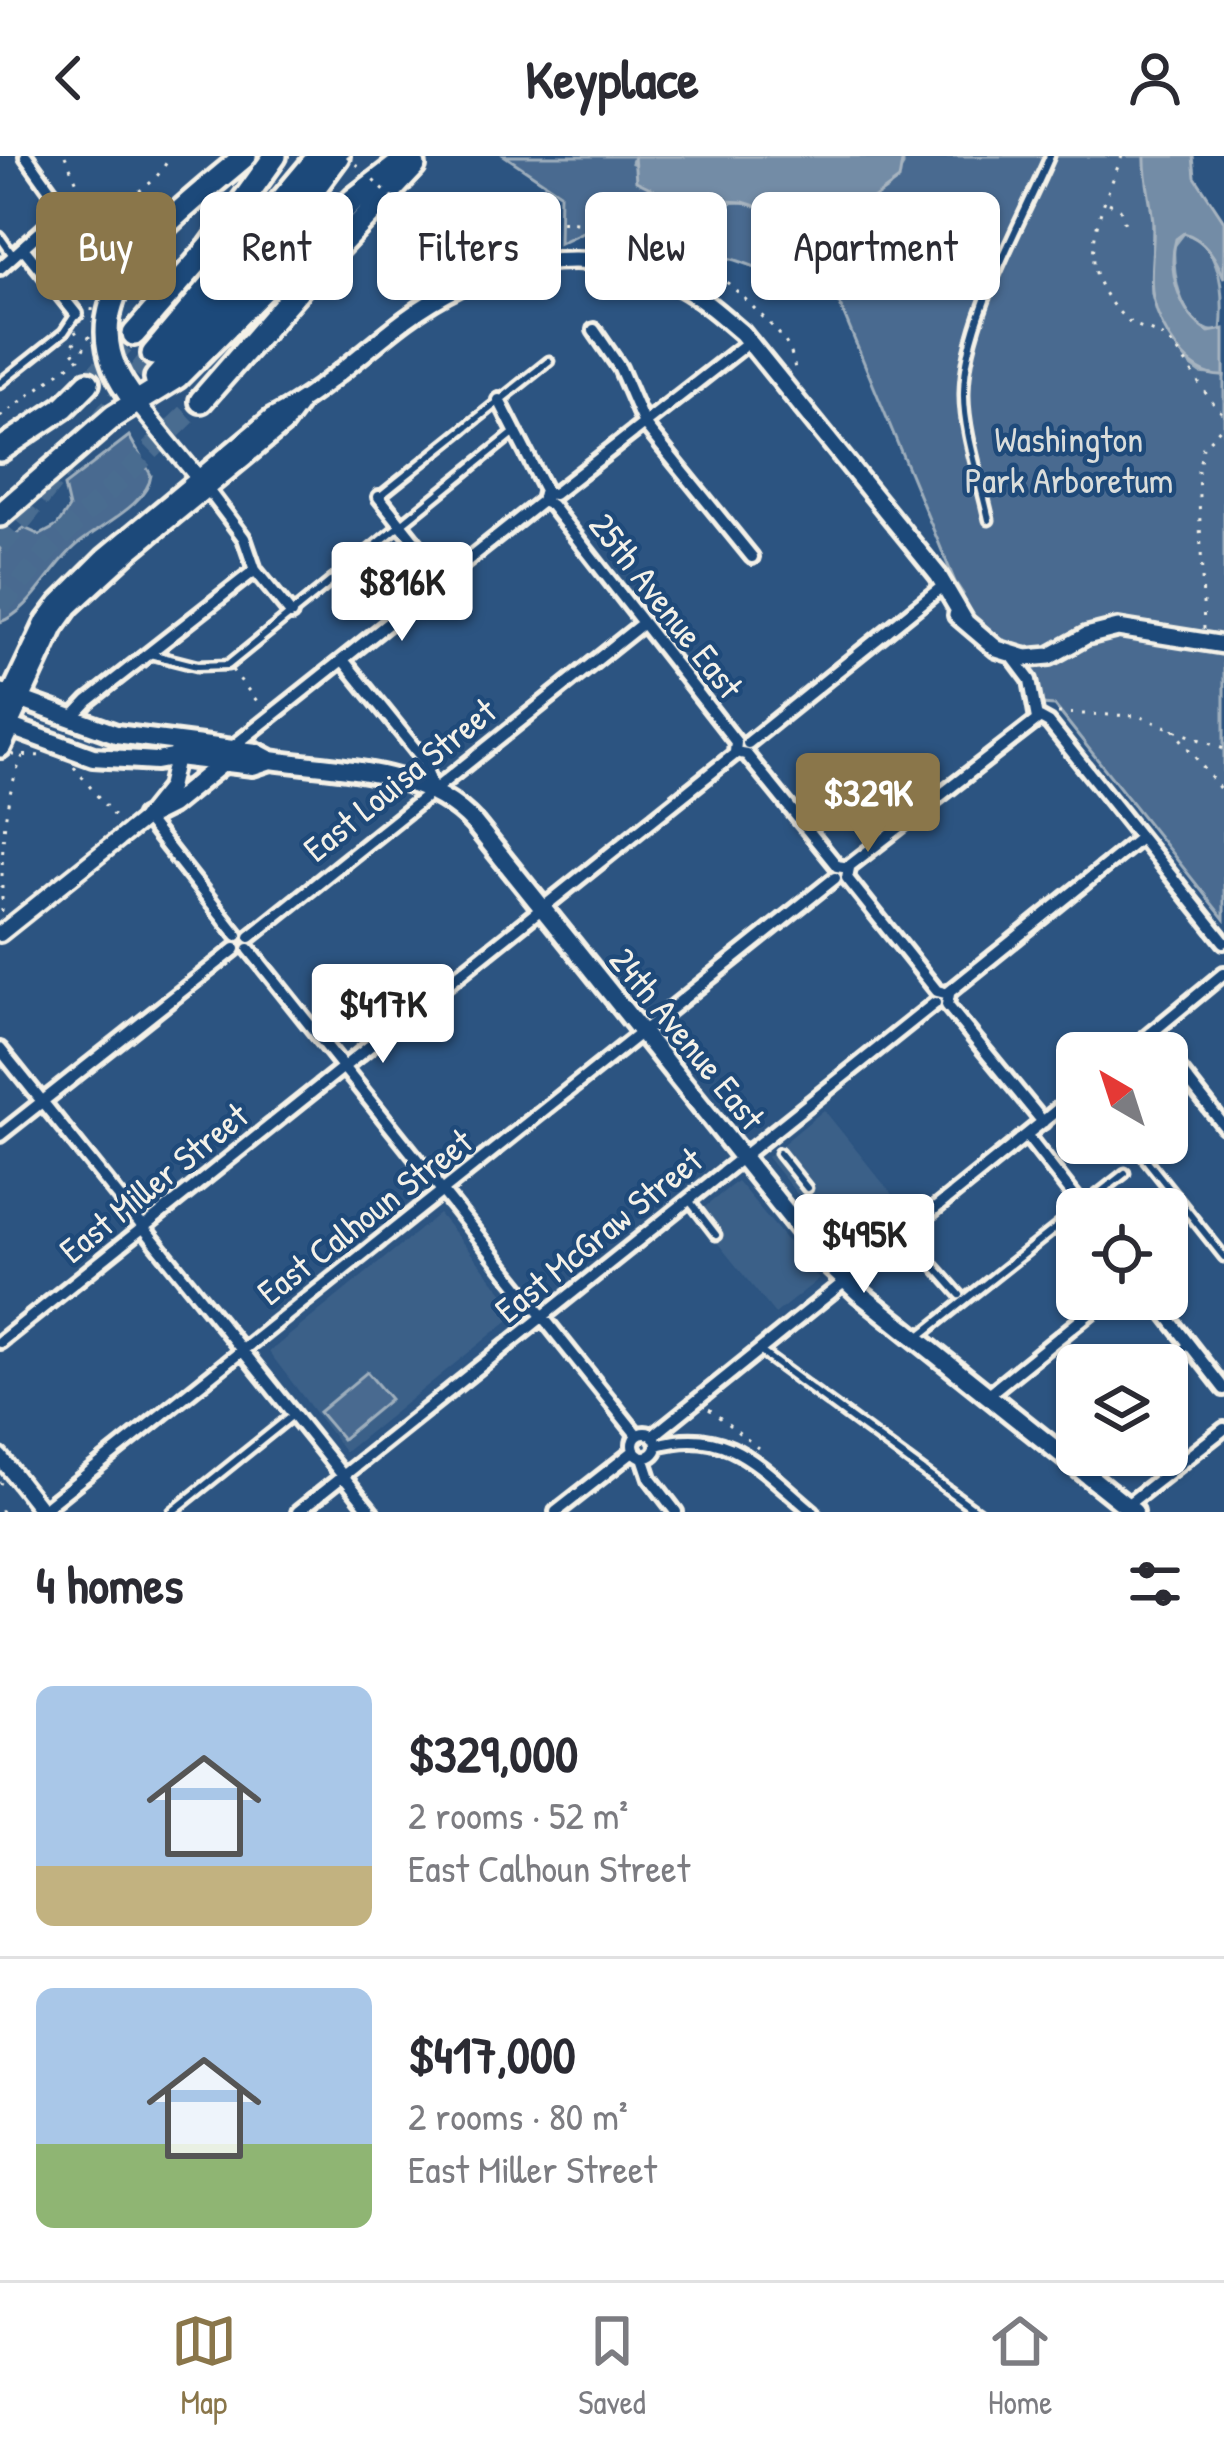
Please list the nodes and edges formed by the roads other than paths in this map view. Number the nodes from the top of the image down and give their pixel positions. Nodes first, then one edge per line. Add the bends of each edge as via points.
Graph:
1 (26, 156) edge
2 (245, 156) edge
3 (275, 156) edge
4 (319, 156) edge
5 (343, 156) edge
6 (410, 156) edge
7 (423, 156) edge
8 (1051, 156) edge
9 (0, 237) edge
10 (19, 252) junction
11 (0, 268) edge
12 (76, 314) joint
13 (736, 329) junction
14 (594, 330) dead end
15 (134, 334) tunnel mouth
16 (746, 344) junction
17 (153, 354) tunnel mouth
18 (549, 361) dead end
19 (765, 364) junction
20 (88, 382) tunnel mouth
21 (0, 383) edge
22 (135, 400) junction
23 (499, 400) junction
24 (201, 401) tunnel mouth
25 (644, 424) junction
26 (515, 432) junction
27 (0, 450) edge
28 (203, 485) junction
29 (379, 497) joint
30 (548, 498) junction
31 (0, 515) edge
32 (989, 520) dead end
33 (402, 525) junction
34 (752, 556) dead end
35 (928, 567) junction
36 (255, 570) junction
37 (445, 580) junction
38 (938, 590) junction
39 (291, 614) junction
40 (965, 621) junction
41 (643, 623) junction
42 (1215, 644) edge
43 (149, 654) junction
44 (1012, 656) junction
45 (343, 660) junction
46 (10, 697) edge
47 (1035, 720) junction
48 (70, 721) junction
49 (4, 733) edge
50 (742, 748) junction
51 (178, 750) junction
52 (227, 756) junction
53 (433, 790) junction
54 (145, 818) junction
55 (1140, 838) junction
56 (842, 872) junction
57 (543, 909) junction
58 (0, 934) edge
59 (1223, 941) edge
60 (243, 942) junction
61 (1224, 973) edge
62 (942, 998) junction
63 (1152, 1032) edge
64 (643, 1034) junction
65 (0, 1048) edge
66 (343, 1068) junction
67 (1188, 1080) edge
68 (42, 1101) junction
69 (1056, 1111) edge
70 (1043, 1122) junction
71 (1224, 1126) edge
72 (0, 1135) edge
73 (1027, 1136) junction
74 (779, 1154) dead end
75 (742, 1158) junction
76 (1149, 1164) edge
77 (1125, 1173) dead end
78 (807, 1187) dead end
79 (1065, 1188) edge
80 (1107, 1188) edge
81 (443, 1192) junction
82 (689, 1200) junction
83 (143, 1228) junction
84 (1056, 1229) edge
85 (905, 1233) junction
86 (716, 1235) dead end
87 (1224, 1257) edge
88 (845, 1281) junction
89 (960, 1294) dead end
90 (542, 1317) junction
91 (1081, 1320) edge
92 (1171, 1320) edge
93 (918, 1337) junction
94 (0, 1342) edge
95 (1189, 1343) joint
96 (241, 1350) junction
97 (758, 1350) junction
98 (1224, 1389) edge
99 (988, 1394) junction
100 (294, 1414) junction
101 (1224, 1429) edge
102 (637, 1435) junction
103 (655, 1440) junction
104 (1056, 1446) edge
105 (638, 1454) junction
106 (0, 1457) edge
107 (343, 1476) junction
108 (1092, 1476) edge
109 (1131, 1508) edge
110 (42, 1511) edge
111 (172, 1512) edge
112 (298, 1512) edge
113 (372, 1512) edge
114 (556, 1512) edge
115 (676, 1512) edge
116 (814, 1512) edge
117 (978, 1512) edge

1 - 10 street via 64,209
2 - 22 highway via 143,244 119,281 111,345
3 - 15 highway
4 - 17 highway
5 - 22 highway
6 - 22 highway via 354,200 177,377
7 - 24 highway
8 - 32 lane via 998,268 965,365 963,397
9 - 10 lane
10 - 11 street
10 - 12 street
12 - 21 lane
13 - 16 main road
13 - 19 main road
13 - 28 main road via 659,276 588,260 492,271 427,304
14 - 25 street
16 - 19 main road
16 - 25 street
18 - 23 lane
19 - 35 main road
20 - 27 highway
22 - 28 street
22 - 31 highway
23 - 26 street, 25th Avenue East
23 - 29 lane
25 - 30 street
25 - 34 street
26 - 30 street, 25th Avenue East
26 - 33 lane
28 - 36 street via 244,538
28 - 46 main road via 70,607
29 - 33 street
30 - 37 street
30 - 41 street, 25th Avenue East
33 - 37 street
33 - 39 lane
35 - 38 main road
35 - 40 main road
36 - 39 street
36 - 43 street
37 - 45 street
38 - 40 main road
38 - 50 street, East Miller Street
39 - 43 lane via 228,665
40 - 44 main road
41 - 50 street, 25th Avenue East
41 - 53 street, East Louisa Street
42 - 44 main road via 1118,628 1050,656
43 - 48 street
44 - 47 street via 1030,680
45 - 52 street
45 - 53 street, 24th Avenue East via 423,759
46 - 48 main road
46 - 49 main road
47 - 55 street via 1049,723
47 - 56 street, East Calhoun Street
48 - 51 main road
49 - 51 main road via 93,758 156,761
50 - 56 street, 25th Avenue East
50 - 57 street, East Miller Street
51 - 52 main road
51 - 54 street via 169,788
52 - 53 main road
52 - 54 main road
53 - 57 main road, 24th Avenue East via 466,814
53 - 60 street, East Louisa Street
54 - 58 street
54 - 60 street
55 - 59 street
55 - 62 street, East McGraw Street
56 - 62 street, 25th Avenue East
56 - 64 street, East Calhoun Street
57 - 64 main road, 24th Avenue East
57 - 66 street, East Miller Street
60 - 66 street
60 - 68 street, East Louisa Street
61 - 63 street
62 - 70 street, 25th Avenue East
62 - 75 street, East McGraw Street
64 - 75 main road, 24th Avenue East
64 - 81 street, East Calhoun Street
65 - 68 street
66 - 81 street
66 - 83 street, East Miller Street
67 - 71 street
68 - 72 street, East Louisa Street
68 - 83 street
69 - 70 street
70 - 73 street
73 - 79 street
73 - 85 street
74 - 78 lane
75 - 82 street, East McGraw Street
75 - 88 main road, 24th Avenue East
76 - 87 lane
77 - 80 lane
81 - 90 street
81 - 96 street, East Calhoun Street
82 - 86 lane
82 - 90 street, East McGraw Street
83 - 94 street, East Miller Street
83 - 96 street
84 - 93 lane
85 - 88 street
85 - 89 lane
88 - 93 main road, 24th Avenue East
88 - 97 street
90 - 102 street
90 - 107 street, East McGraw Street
91 - 99 street
92 - 95 street
93 - 99 main road, 24th Avenue East
95 - 98 street
96 - 100 street
96 - 110 street, East Calhoun Street
97 - 103 street
97 - 117 lane
99 - 104 main road, 24th Avenue East
100 - 107 street
100 - 111 lane
101 - 109 street
102 - 103 street
102 - 105 street
103 - 105 street via 654,1453
103 - 116 street via 723,1443
105 - 114 street
105 - 115 street
106 - 110 street
107 - 112 street, East McGraw Street
107 - 113 street
108 - 109 main road, 24th Avenue East

